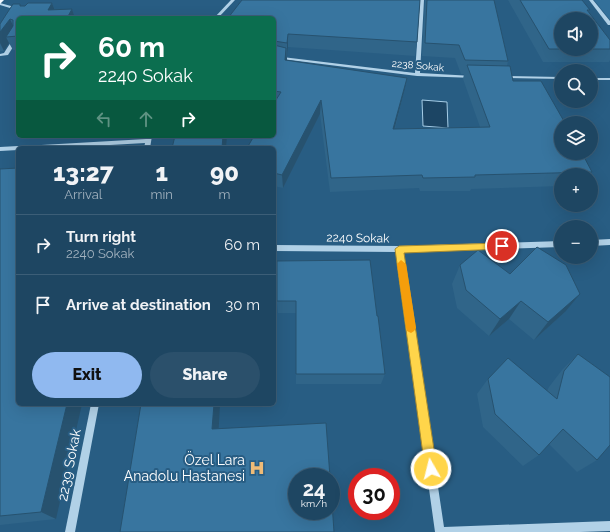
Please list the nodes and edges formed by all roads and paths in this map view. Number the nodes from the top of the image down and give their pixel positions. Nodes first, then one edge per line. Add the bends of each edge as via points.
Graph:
1 (233, 0) edge
2 (422, 0) edge
3 (591, 0) edge
4 (0, 2) edge
5 (30, 16) edge
6 (218, 16) edge
7 (610, 24) edge
8 (16, 38) edge
9 (0, 55) edge
10 (276, 57) edge
11 (417, 75) junction
12 (476, 77) edge
13 (499, 77) edge
14 (554, 78) edge
15 (598, 79) edge
16 (610, 79) edge
17 (149, 139) edge
18 (52, 146) edge
19 (16, 148) edge
20 (0, 149) edge
21 (610, 242) edge
22 (598, 243) edge
23 (554, 244) edge
24 (276, 248) edge
25 (399, 249) junction
26 (95, 406) edge
27 (610, 526) edge
28 (70, 532) edge
29 (440, 532) edge

1 - 6 street
2 - 11 street
3 - 7 street
4 - 5 street via 32,13
8 - 9 street via 6,54
10 - 11 street, 2238 Sokak
11 - 12 street, 2238 Sokak
13 - 14 street
15 - 16 street
17 - 18 street
19 - 20 street
21 - 22 street
23 - 25 street, 2240 Sokak
24 - 25 street, 2240 Sokak
25 - 29 street
26 - 28 street, 2239 Sokak
27 - 29 street

